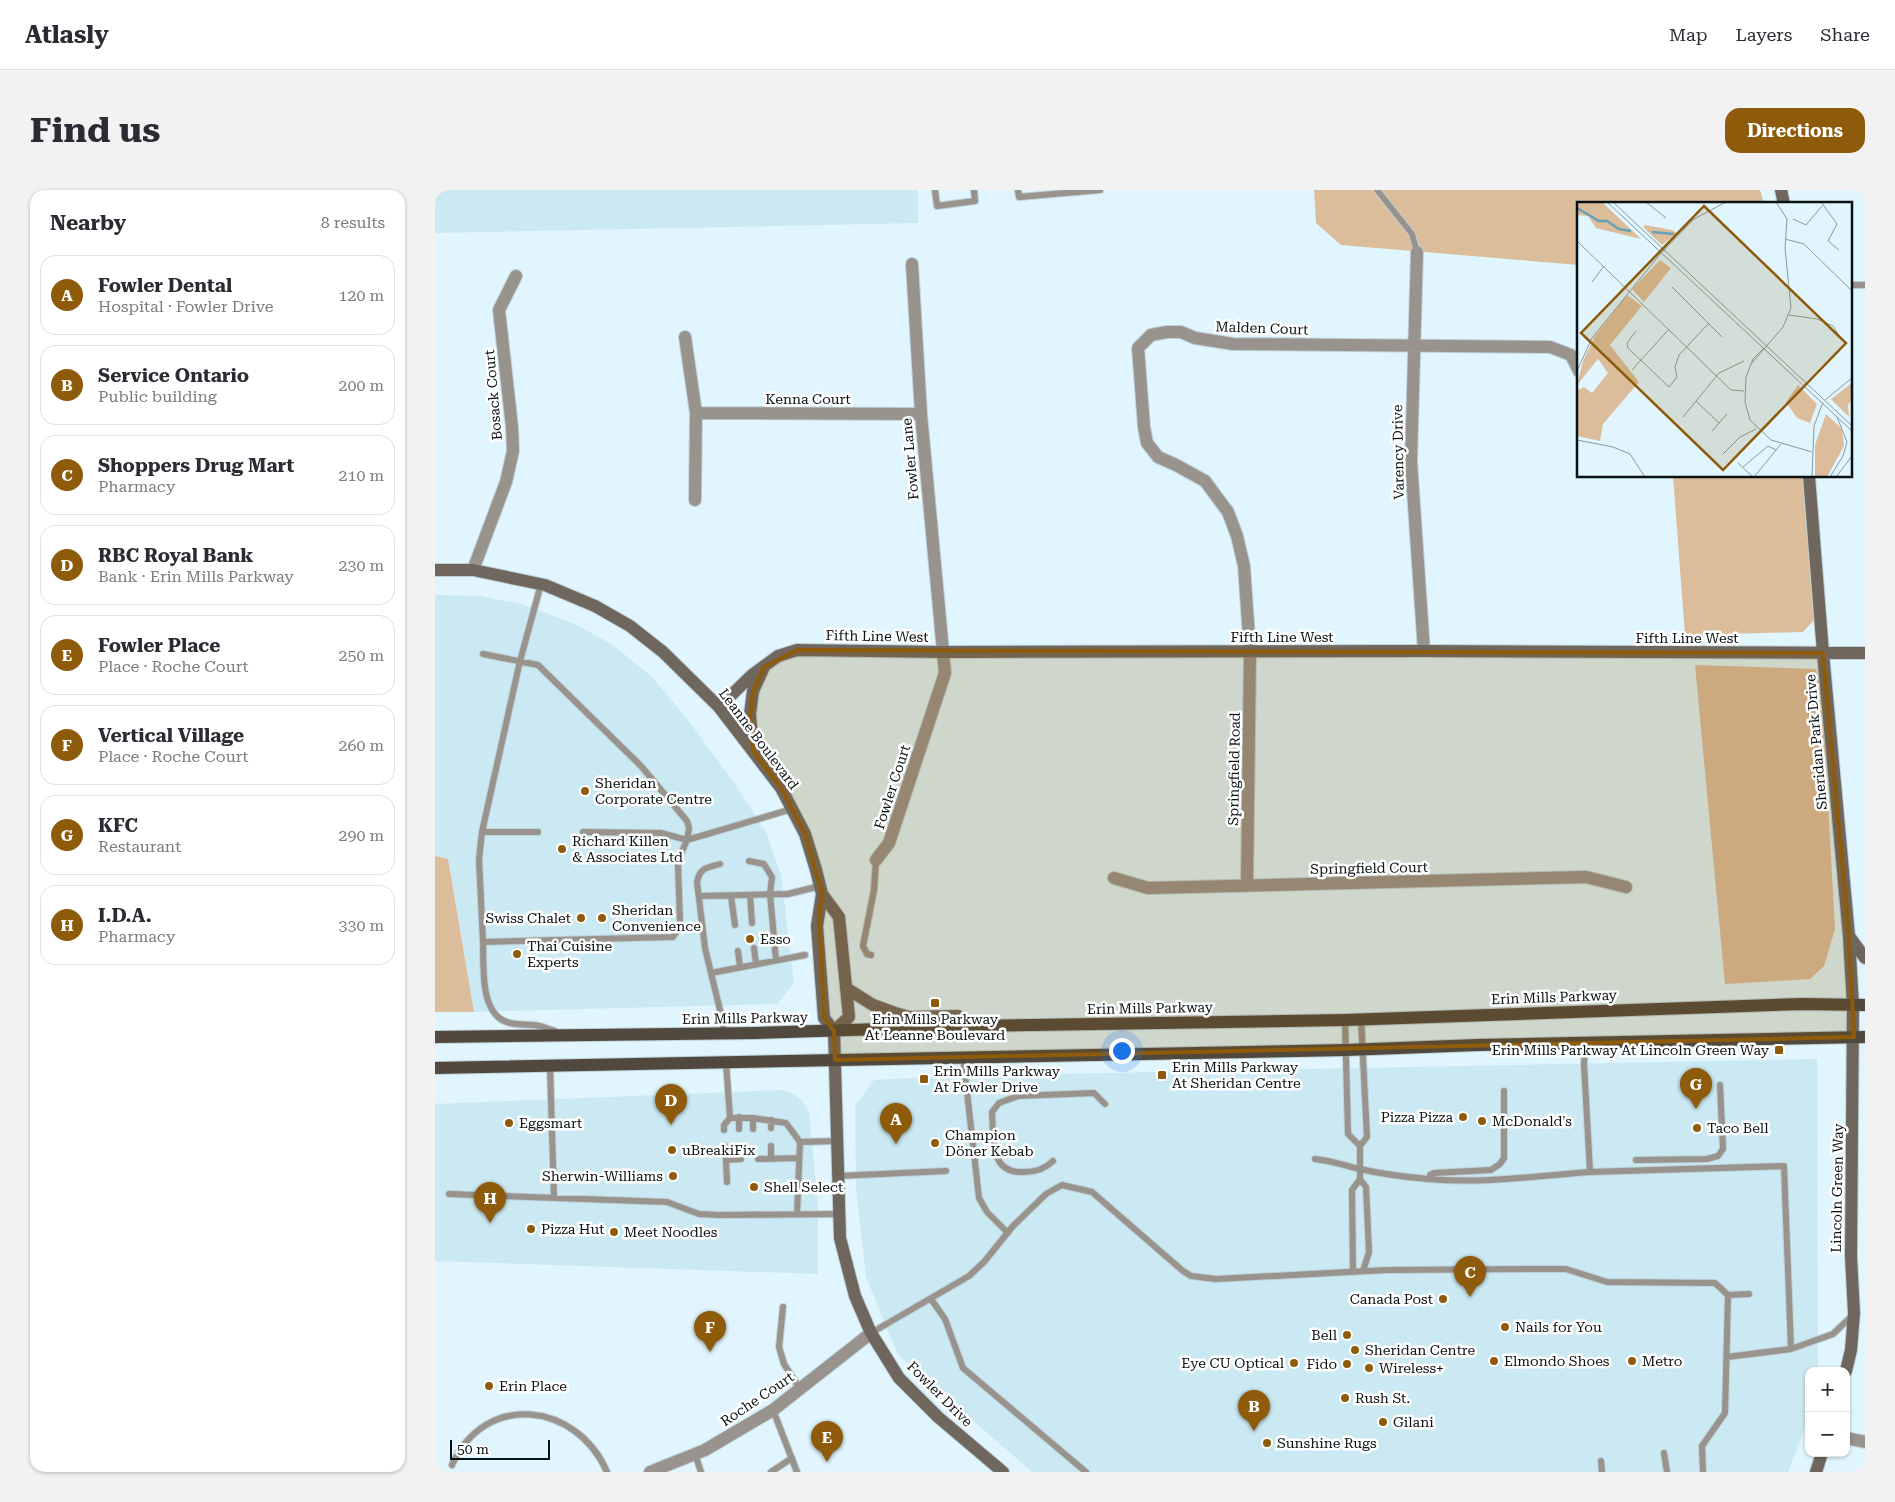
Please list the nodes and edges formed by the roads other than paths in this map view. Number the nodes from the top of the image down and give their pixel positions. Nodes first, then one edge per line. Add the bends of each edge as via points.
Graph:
1 (935, 190) edge
2 (974, 190) edge
3 (1018, 190) edge
4 (1100, 190) edge
5 (1377, 190) edge
6 (1417, 252) joint
7 (912, 264) dead end
8 (516, 276) dead end
9 (685, 337) dead end
10 (1414, 347) junction
11 (1577, 367) edge
12 (696, 413) junction
13 (921, 414) junction
14 (1809, 478) edge
15 (695, 500) dead end
16 (435, 570) edge
17 (473, 570) junction
18 (541, 584) junction
19 (1424, 651) junction
20 (944, 652) junction
21 (1251, 652) junction
22 (1823, 653) junction
23 (1865, 653) edge
24 (483, 654) dead end
25 (519, 661) junction
26 (764, 667) junction
27 (719, 707) junction
28 (753, 752) junction
29 (792, 809) junction
30 (482, 832) junction
31 (538, 832) dead end
32 (583, 832) dead end
33 (687, 840) junction
34 (876, 860) joint
35 (749, 861) dead end
36 (721, 864) dead end
37 (1114, 878) dead end
38 (1247, 886) junction
39 (1625, 887) dead end
40 (821, 890) junction
41 (770, 894) junction
42 (750, 895) junction
43 (700, 896) junction
44 (731, 896) junction
45 (752, 923) dead end
46 (735, 925) dead end
47 (1849, 936) junction
48 (483, 942) junction
49 (755, 948) dead end
50 (739, 951) dead end
51 (805, 954) dead end
52 (871, 955) dead end
53 (1865, 958) edge
54 (776, 960) junction
55 (756, 964) junction
56 (740, 967) junction
57 (711, 973) junction
58 (846, 988) junction
59 (1859, 1006) edge
60 (1361, 1019) junction
61 (1345, 1020) junction
62 (976, 1026) junction
63 (834, 1032) junction
64 (724, 1033) junction
65 (568, 1036) junction
66 (435, 1037) edge
67 (1859, 1037) edge
68 (1585, 1042) junction
69 (1363, 1049) junction
70 (1346, 1050) junction
71 (963, 1056) junction
72 (835, 1060) junction
73 (726, 1062) junction
74 (550, 1066) junction
75 (435, 1068) edge
76 (1720, 1085) dead end
77 (1503, 1091) dead end
78 (1105, 1104) dead end
79 (739, 1117) junction
80 (730, 1118) junction
81 (753, 1118) junction
82 (771, 1120) junction
83 (771, 1128) dead end
84 (739, 1129) dead end
85 (753, 1129) dead end
86 (724, 1130) dead end
87 (837, 1141) junction
88 (800, 1142) junction
89 (725, 1146) dead end
90 (739, 1146) dead end
91 (771, 1146) dead end
92 (1360, 1146) junction
93 (771, 1158) junction
94 (799, 1158) junction
95 (758, 1159) dead end
96 (1315, 1159) dead end
97 (726, 1160) junction
98 (1636, 1160) dead end
99 (1053, 1161) dead end
100 (1359, 1169) junction
101 (946, 1171) dead end
102 (1590, 1172) junction
103 (838, 1176) junction
104 (1360, 1179) junction
105 (1429, 1179) junction
106 (727, 1182) dead end
107 (449, 1194) dead end
108 (553, 1197) junction
109 (797, 1214) junction
110 (839, 1214) junction
111 (1007, 1232) junction
112 (1363, 1271) junction
113 (1353, 1272) junction
114 (1728, 1294) junction
115 (1749, 1294) dead end
116 (931, 1299) junction
117 (783, 1307) dead end
118 (1854, 1313) junction
119 (871, 1333) junction
120 (1791, 1349) junction
121 (1727, 1357) junction
122 (1847, 1367) edge
123 (800, 1389) junction
124 (773, 1410) junction
125 (1850, 1439) edge
126 (1865, 1442) edge
127 (695, 1454) junction
128 (1664, 1454) dead end
129 (1821, 1457) edge
130 (792, 1458) junction
131 (1601, 1461) dead end
132 (452, 1465) dead end
133 (607, 1472) edge
134 (650, 1472) edge
135 (701, 1472) edge
136 (771, 1472) edge
137 (797, 1472) edge
138 (1003, 1472) edge
139 (1086, 1472) edge
140 (1602, 1472) edge
141 (1667, 1472) edge
142 (1703, 1472) edge
143 (1816, 1472) edge

1 - 2 lane via 937,206 975,201
3 - 4 lane via 1019,197
5 - 6 lane via 1412,234
6 - 10 street, Varency Drive
7 - 13 street, Fowler Lane
8 - 17 street, Bosack Court via 499,310 513,451 506,482
9 - 12 street
10 - 11 street, Malden Court via 1550,347 1571,355
10 - 19 street, Varency Drive via 1411,461
10 - 21 street, Malden Court via 1233,344 1195,338 1181,332 1167,332 1151,335 1138,348 1147,443 1158,457 1205,481 1228,512 1234,528 1243,566
12 - 13 street, Kenna Court
12 - 15 street
13 - 20 street, Fowler Lane
14 - 22 street, Sheridan Park Drive
16 - 17 street, Leanne Boulevard
17 - 18 street, Leanne Boulevard
18 - 25 lane
18 - 27 street, Leanne Boulevard via 595,606 630,626 663,652
19 - 21 street, Fifth Line West
19 - 22 street, Fifth Line West
20 - 21 street, Fifth Line West
20 - 26 street, Fifth Line West via 797,650 778,656
20 - 34 street, Fowler Court via 945,673 939,692 889,843
21 - 38 street, Springfield Road
22 - 23 street, Fifth Line West
22 - 47 street, Sheridan Park Drive
24 - 25 lane
25 - 30 lane
25 - 33 lane via 538,665 641,766 687,821
26 - 27 street, Fifth Line West
26 - 28 street via 753,691 749,719
27 - 28 street, Leanne Boulevard
28 - 29 street, Leanne Boulevard via 781,788
29 - 33 lane
29 - 40 street, Leanne Boulevard via 805,834
30 - 31 lane
30 - 48 lane via 479,858
32 - 33 lane via 661,833
33 - 48 lane via 679,861 680,921 673,937
34 - 52 lane, Fowler Court via 874,890 863,946
35 - 41 lane via 764,864 769,870 772,877
36 - 43 lane via 699,873
37 - 38 street, Springfield Court via 1148,888
38 - 39 street, Springfield Court via 1586,877
40 - 41 lane
40 - 58 street, Leanne Boulevard via 839,917
40 - 63 street, Leanne Boulevard via 817,926 824,1018
41 - 42 lane
41 - 54 lane
42 - 44 lane
42 - 45 lane
43 - 44 lane
43 - 57 lane
44 - 46 lane
47 - 53 street
47 - 59 street, Sheridan Park Drive
48 - 65 lane via 486,996 494,1013 505,1022 534,1024
49 - 55 lane
50 - 56 lane
51 - 54 lane
54 - 55 lane
55 - 56 lane
56 - 57 lane
57 - 64 lane
58 - 62 street via 873,1005 895,1013 958,1016
58 - 63 street, Leanne Boulevard via 849,1017
59 - 60 main road, Erin Mills Parkway via 1793,1004
59 - 67 street, Lincoln Green Way
60 - 61 main road, Erin Mills Parkway
60 - 69 lane
61 - 62 main road, Erin Mills Parkway
61 - 70 lane
62 - 63 main road, Erin Mills Parkway
63 - 64 main road, Erin Mills Parkway
63 - 72 street, Fowler Drive
64 - 65 main road, Erin Mills Parkway
65 - 66 main road, Erin Mills Parkway
67 - 68 main road
67 - 118 street, Lincoln Green Way via 1851,1247
68 - 69 main road
68 - 102 lane
69 - 70 main road
69 - 92 lane via 1367,1137
70 - 71 main road
70 - 92 lane via 1349,1134
71 - 72 main road
71 - 111 lane via 979,1198 987,1212
72 - 73 main road
72 - 87 street, Fowler Drive
73 - 74 main road
73 - 80 lane
74 - 75 main road
74 - 108 lane
76 - 98 lane via 1723,1149 1718,1156
77 - 105 lane via 1504,1158 1500,1164 1491,1170 1433,1172
78 - 99 lane via 1093,1092 1018,1096 999,1103 992,1112 996,1158 1004,1168 1034,1172
79 - 80 lane
79 - 81 lane
79 - 84 lane
80 - 86 lane via 724,1124
81 - 82 lane
81 - 85 lane
82 - 83 lane
82 - 88 lane via 786,1123
87 - 88 lane
87 - 103 street, Fowler Drive
88 - 94 lane
89 - 97 lane
90 - 97 lane via 740,1159
91 - 93 lane
92 - 100 lane
93 - 94 lane
93 - 95 lane
94 - 109 lane
96 - 100 lane via 1336,1161
97 - 106 lane
100 - 104 lane
100 - 105 lane
101 - 103 lane
102 - 105 lane via 1498,1180
102 - 120 lane via 1784,1166
103 - 110 street, Fowler Drive
104 - 112 lane via 1366,1187 1369,1252
104 - 113 lane via 1352,1190
107 - 108 lane
108 - 109 lane via 667,1202 699,1214
109 - 110 lane
110 - 119 street, Fowler Drive via 840,1238 855,1296
111 - 113 lane via 1046,1194 1062,1185 1092,1192 1191,1276 1216,1279
111 - 116 lane via 985,1262 969,1276
112 - 113 lane
112 - 114 lane via 1566,1269 1607,1282 1715,1283
114 - 115 lane
114 - 121 lane
116 - 119 lane
116 - 139 lane via 945,1319 963,1368
117 - 123 lane via 779,1348 784,1364
118 - 120 lane via 1833,1334
118 - 122 street, Lincoln Green Way
119 - 123 street, Roche Court
119 - 138 street, Fowler Drive via 899,1378 938,1417
120 - 121 lane
121 - 142 lane via 1725,1413 1702,1446
123 - 124 street, Roche Court
124 - 127 street, Roche Court
124 - 130 lane
125 - 126 street
127 - 134 street, Roche Court
127 - 135 lane
128 - 141 lane
129 - 143 street
130 - 136 lane
130 - 137 lane
131 - 140 lane
132 - 133 lane via 463,1444 481,1428 502,1417 524,1413 558,1422 578,1434

